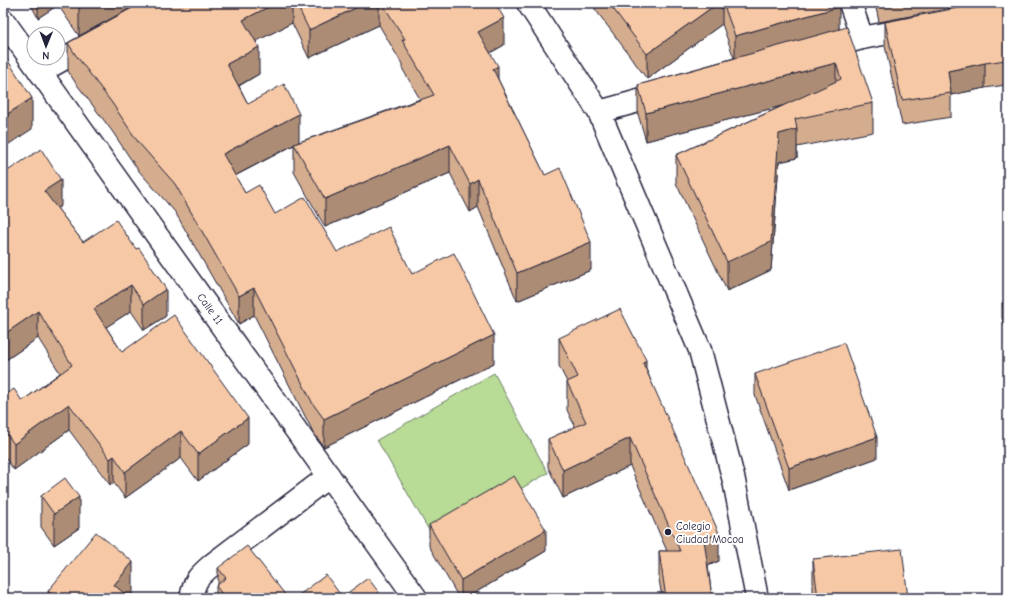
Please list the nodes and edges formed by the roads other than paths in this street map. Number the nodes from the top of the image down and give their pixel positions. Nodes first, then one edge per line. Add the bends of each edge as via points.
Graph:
1 (528, 3) edge
2 (850, 3) edge
3 (3, 20) edge
4 (931, 25) edge
5 (110, 34) edge
6 (862, 38) junction
7 (802, 55) edge
8 (40, 72) junction
9 (689, 87) edge
10 (599, 112) junction
11 (329, 476) junction
12 (191, 598) edge
13 (416, 598) edge
14 (757, 598) edge

1 - 10 street
2 - 6 street
3 - 8 street, Calle 11
4 - 6 street
5 - 8 street
6 - 7 street
8 - 11 street, Calle 11
9 - 10 street
10 - 14 street via 700,350 734,482
11 - 12 street via 200,575 194,584
11 - 13 street, Calle 11

